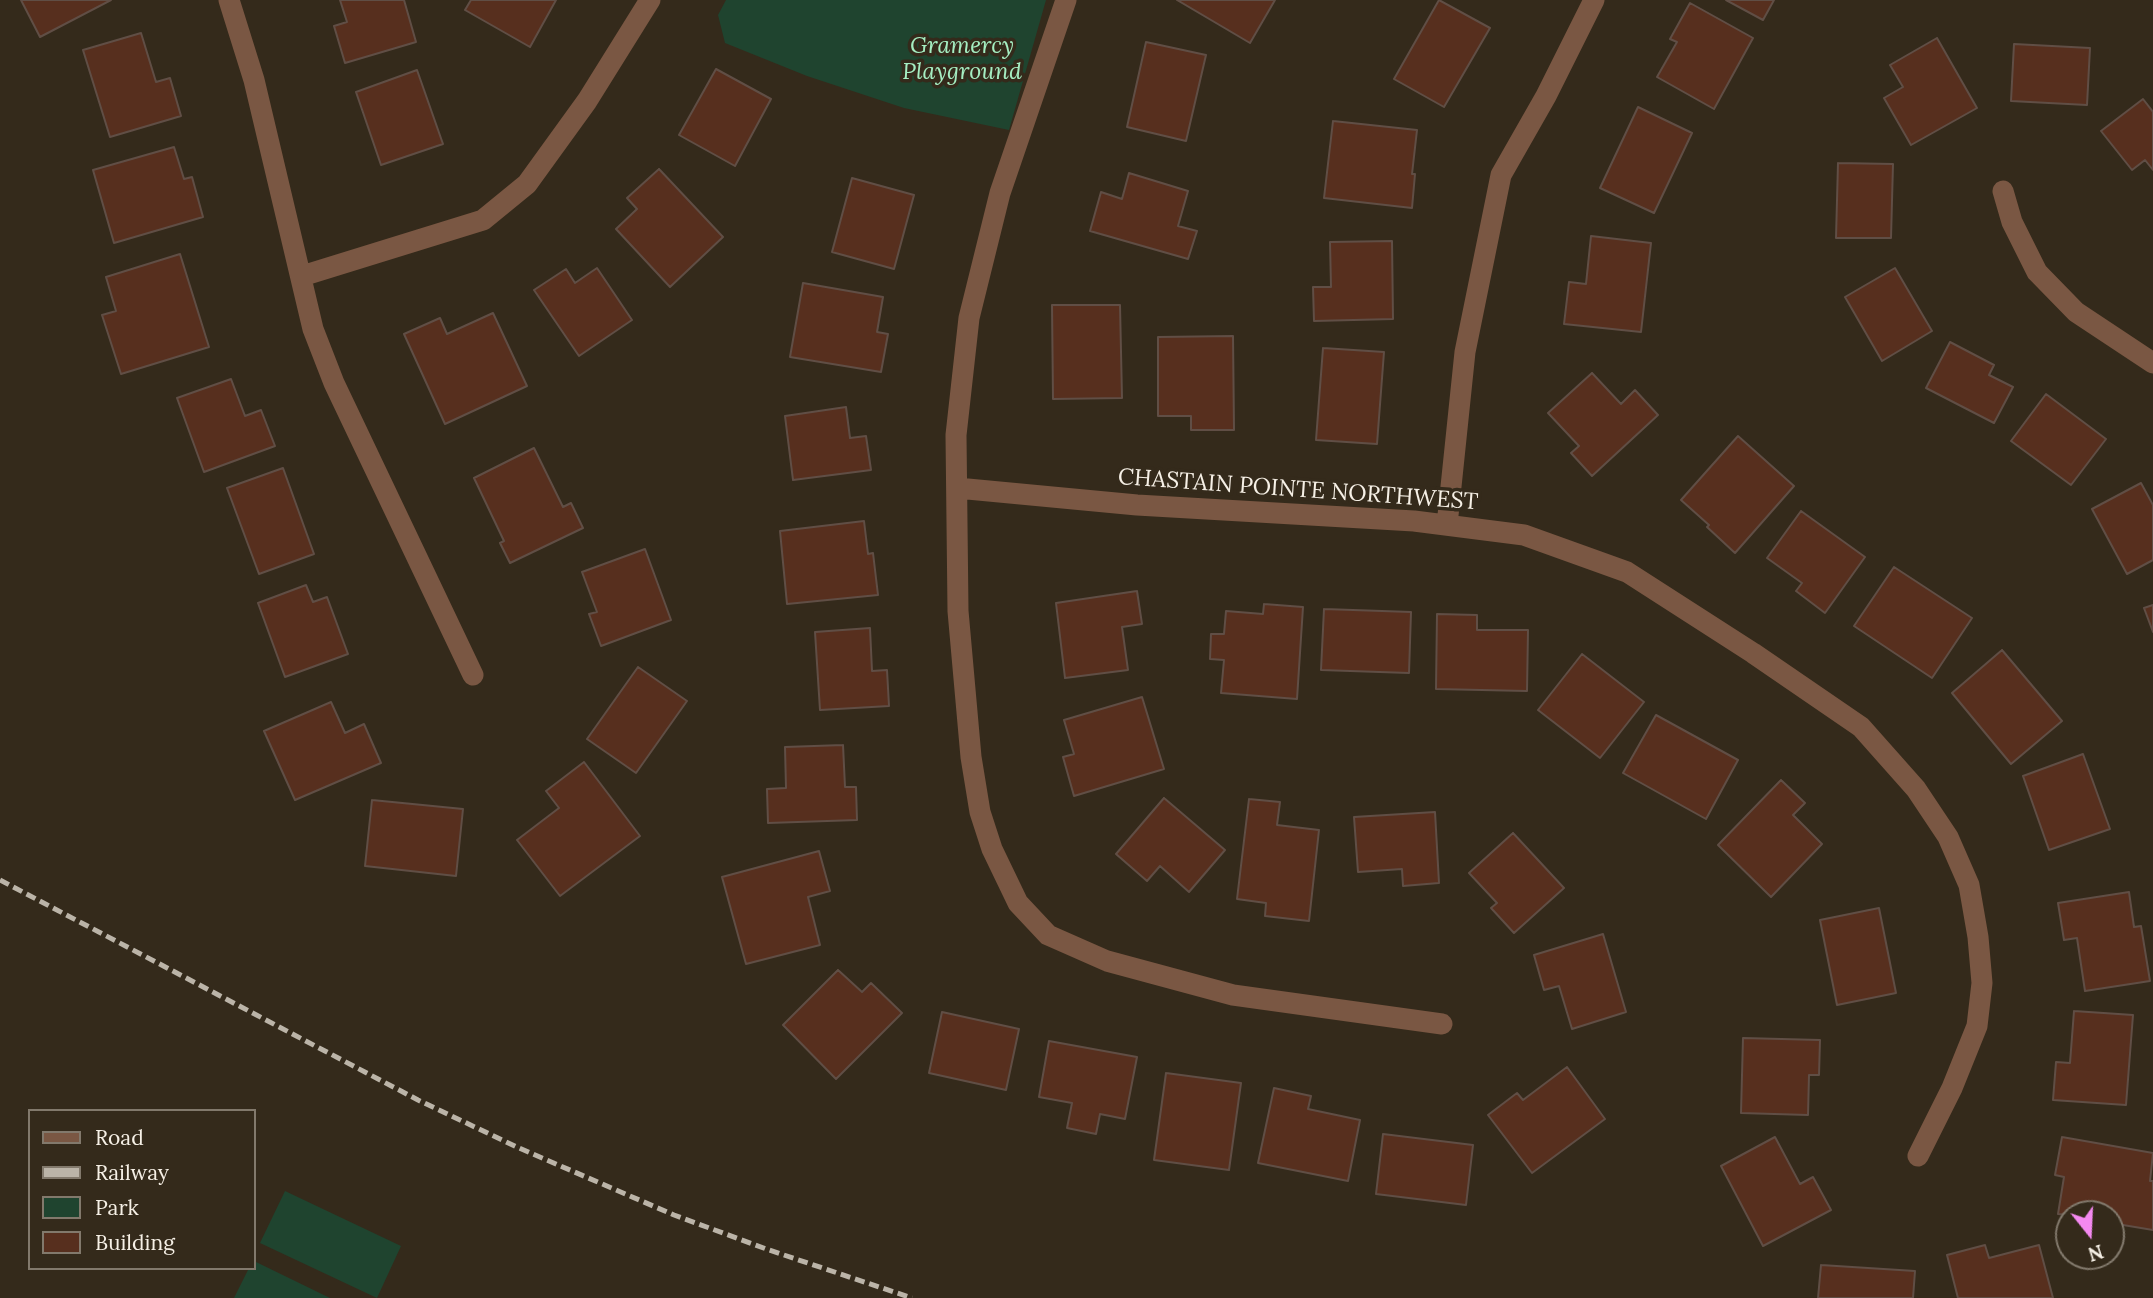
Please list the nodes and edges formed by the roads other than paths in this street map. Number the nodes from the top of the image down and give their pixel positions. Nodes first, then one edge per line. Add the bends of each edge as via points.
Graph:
1 (229, 0) edge
2 (650, 0) edge
3 (1066, 0) edge
4 (1594, 0) edge
5 (2003, 191) dead end
6 (302, 276) junction
7 (2153, 363) edge
8 (957, 488) junction
9 (1447, 525) junction
10 (473, 675) dead end
11 (1442, 1024) dead end
12 (1917, 1156) dead end

1 - 6 street via 254,80
2 - 6 street via 587,101 527,184 483,220
3 - 8 street via 1000,193 969,318 956,435
4 - 9 street via 1501,174 1465,352
5 - 7 street via 2012,222 2038,272 2076,312
6 - 10 street via 313,329 334,383
8 - 9 street, CHASTAIN POINTE NORTHWEST
8 - 11 street via 958,611 971,757 980,812 1018,903 1048,935 1107,961 1233,995
9 - 12 street, CHASTAIN POINTE NORTHWEST via 1524,535 1627,572 1861,727 1916,789 1948,837 1969,885 1982,983 1977,1026

